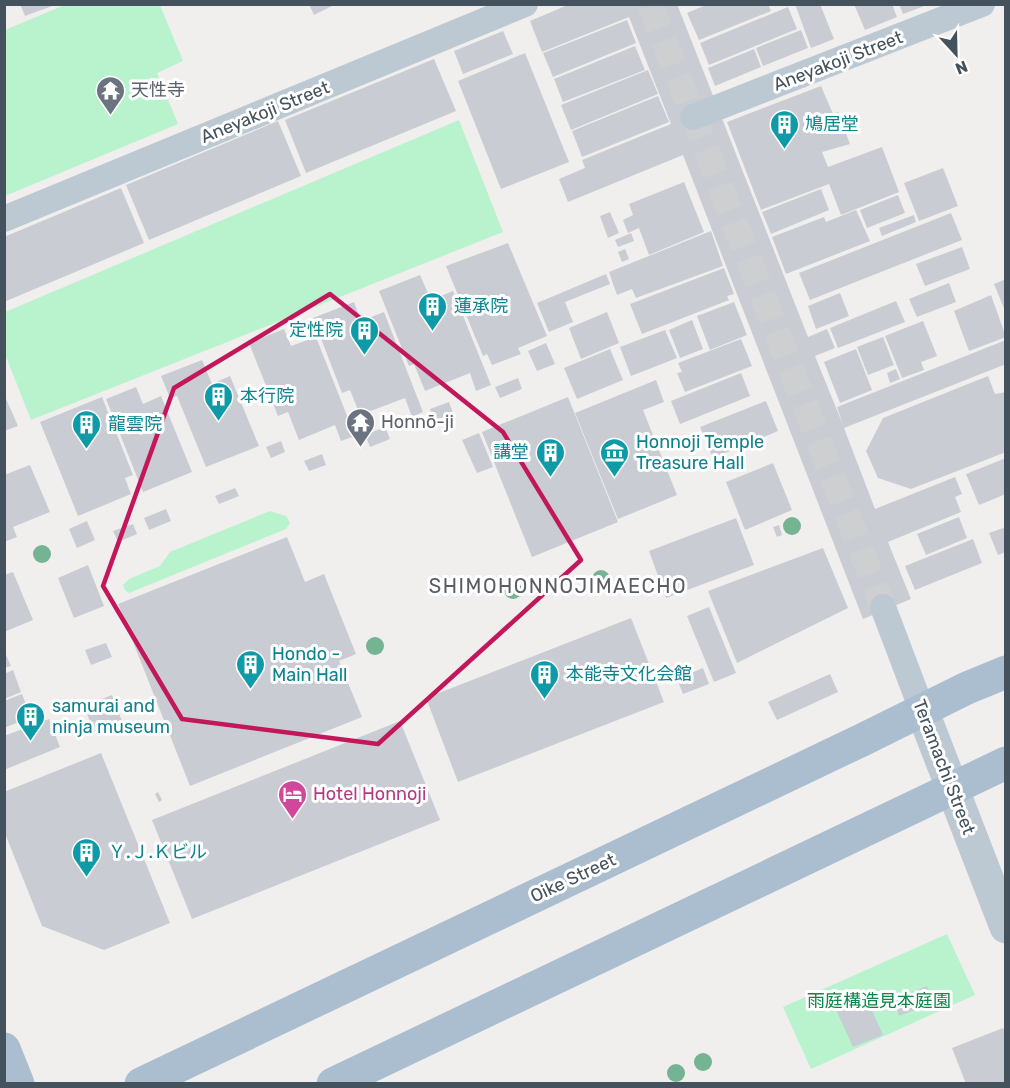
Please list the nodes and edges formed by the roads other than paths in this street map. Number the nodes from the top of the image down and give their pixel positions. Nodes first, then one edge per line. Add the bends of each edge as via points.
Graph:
1 (525, 4) edge
2 (982, 4) edge
3 (693, 117) dead end
4 (4, 219) edge
5 (883, 607) tunnel mouth
6 (1005, 672) edge
7 (922, 711) junction
8 (1005, 763) edge
9 (953, 788) junction
10 (1005, 927) edge
11 (4, 1049) edge
12 (18, 1083) edge
13 (141, 1083) edge
14 (333, 1083) edge

1 - 4 street, Aneyakoji Street
2 - 3 street, Aneyakoji Street
5 - 7 street, Teramachi Street
6 - 7 main road, Oike Street
7 - 9 street, Teramachi Street
7 - 13 main road, Oike Street
8 - 9 main road
9 - 10 street, Teramachi Street
9 - 14 main road
11 - 12 main road

